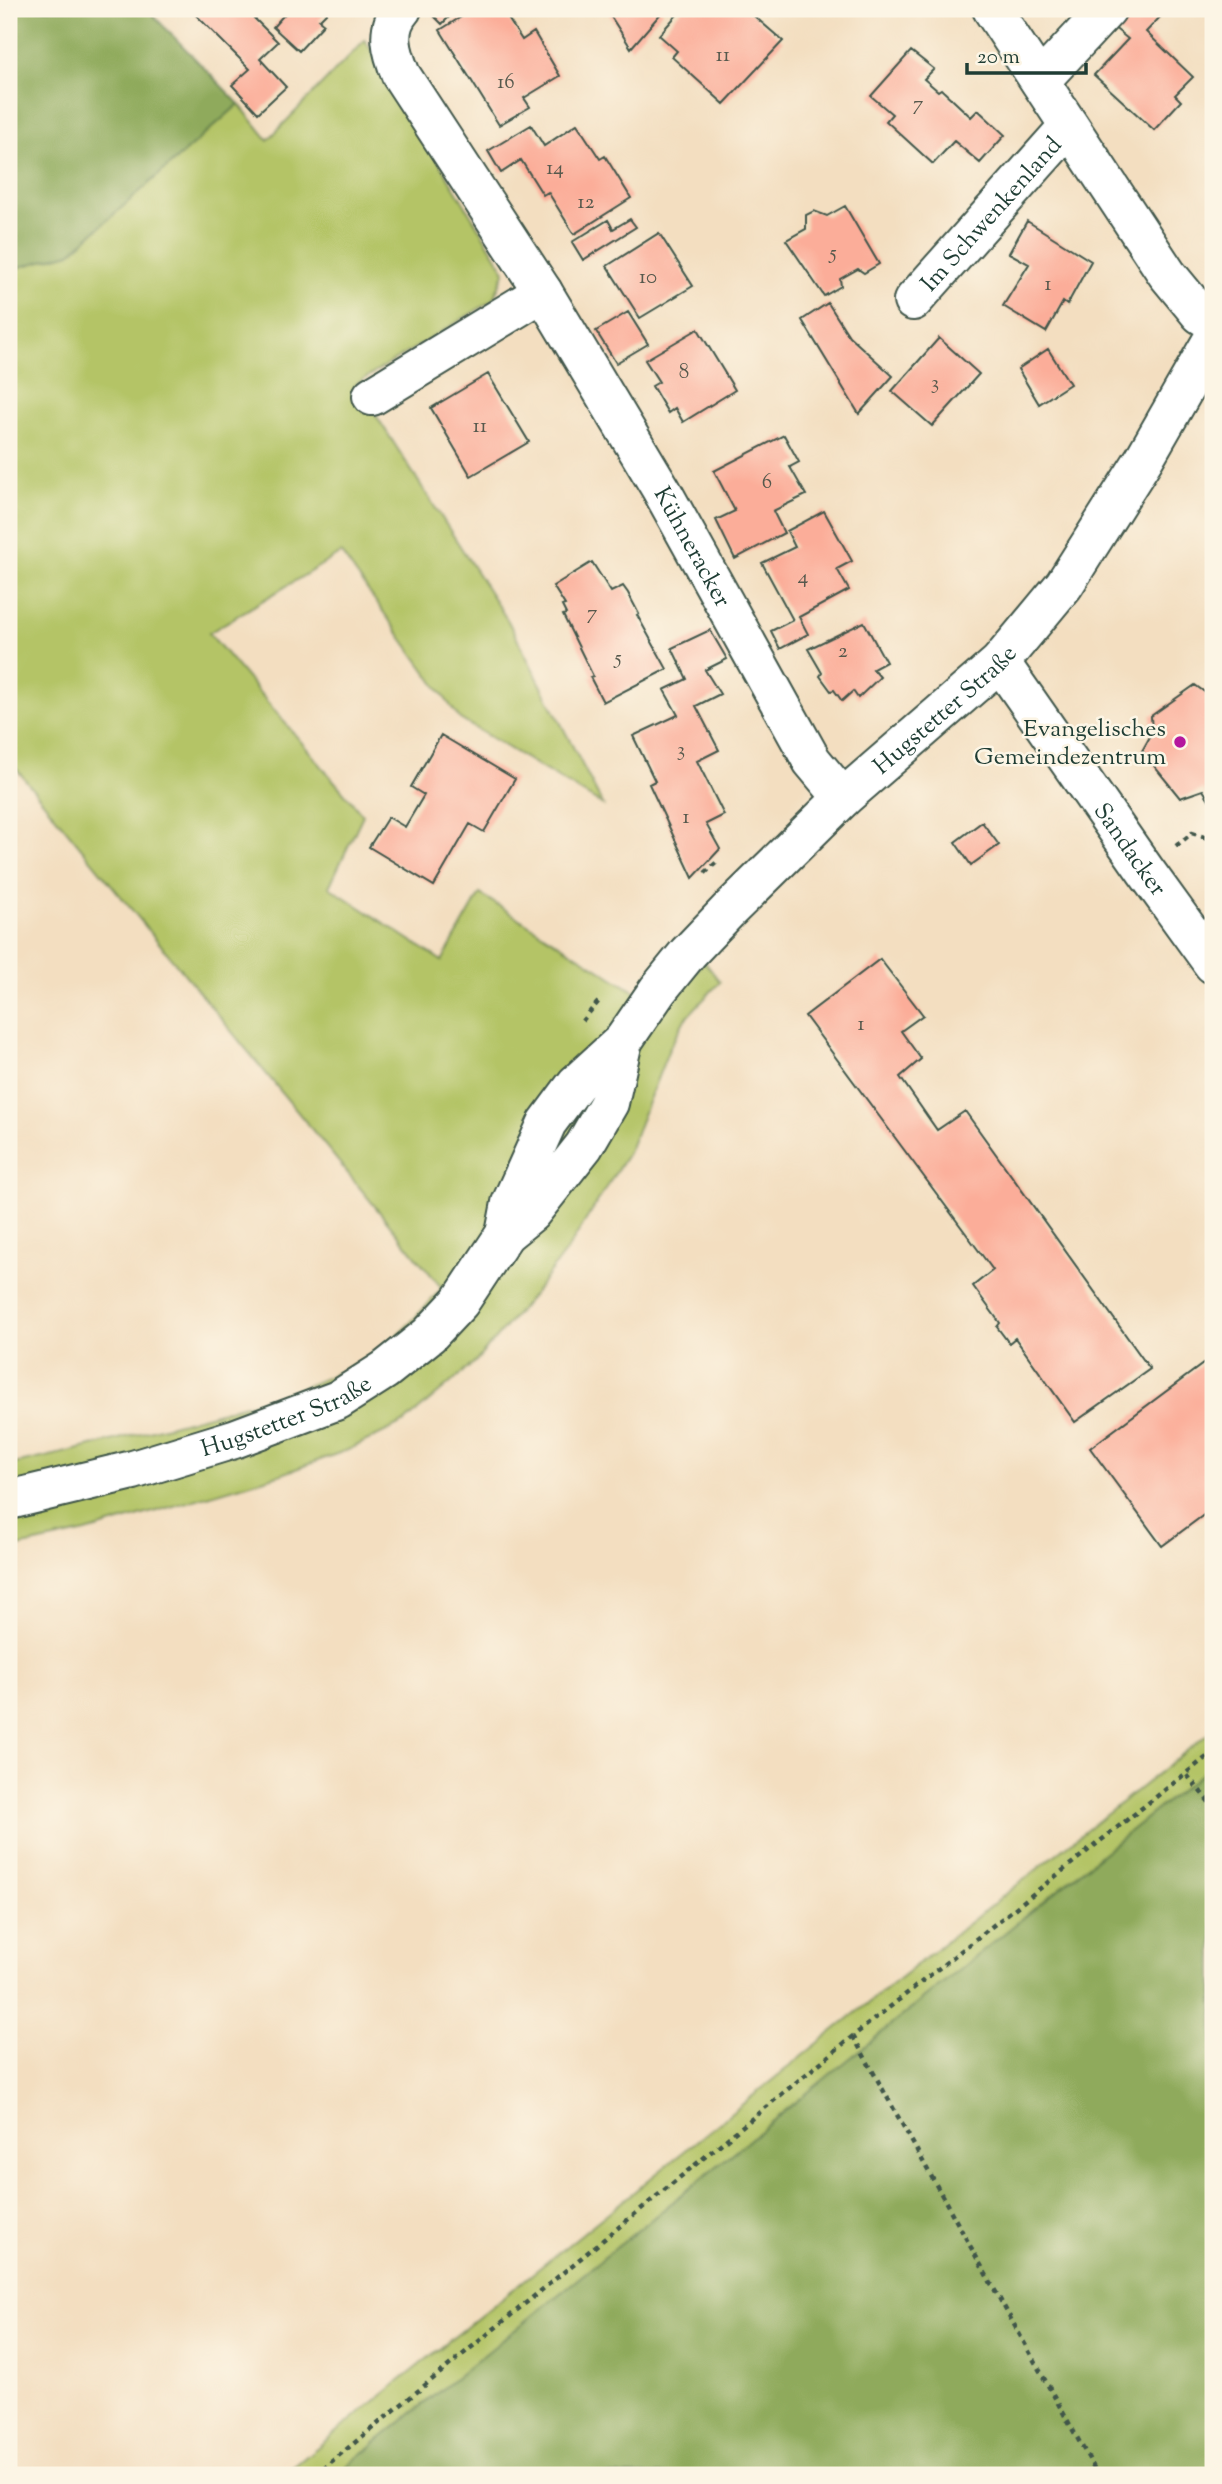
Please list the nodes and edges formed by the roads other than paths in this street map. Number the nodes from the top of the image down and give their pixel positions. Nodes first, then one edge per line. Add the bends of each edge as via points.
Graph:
1 (402, 9) edge
2 (992, 9) edge
3 (1107, 9) edge
4 (1040, 81) junction
5 (1069, 126) junction
6 (543, 292) junction
7 (913, 301) dead end
8 (1213, 322) edge
9 (1213, 339) edge
10 (372, 396) dead end
11 (1000, 662) junction
12 (843, 798) junction
13 (1213, 964) edge
14 (9, 1500) edge

1 - 6 street, Kühneracker via 391,33 391,51 401,75
2 - 4 street, Im Schwenkenland
3 - 4 street
4 - 5 street, Im Schwenkenland
5 - 7 street, Im Schwenkenland
5 - 8 street, Im Schwenkenland via 1167,274 1200,314
6 - 10 street
6 - 12 street, Kühneracker via 661,489 812,761
9 - 11 street, Hugstetter Straße via 1064,584
11 - 12 street, Hugstetter Straße
11 - 13 street, Sandacker
12 - 14 street, Hugstetter Straße via 688,953 658,990 623,1041 609,1103 584,1146 531,1213 505,1234 460,1302 429,1335 338,1399 133,1470

